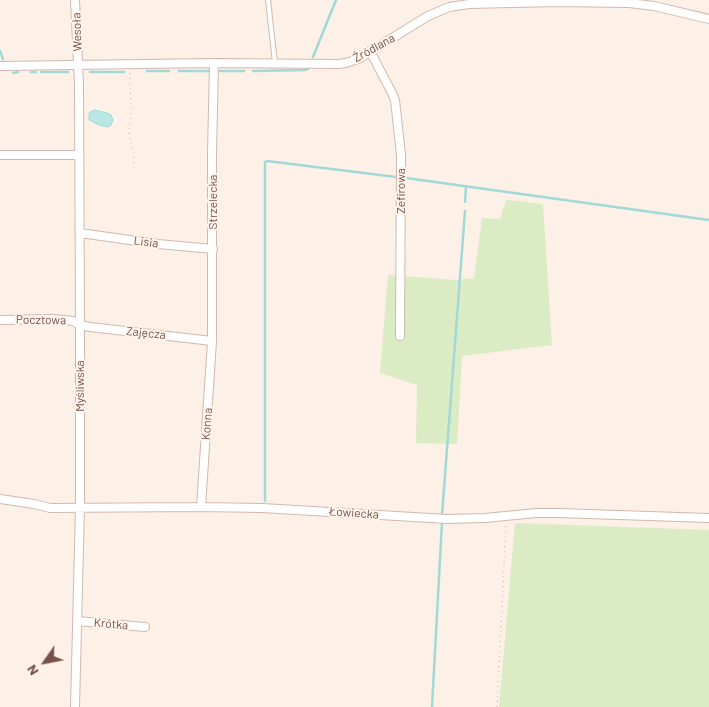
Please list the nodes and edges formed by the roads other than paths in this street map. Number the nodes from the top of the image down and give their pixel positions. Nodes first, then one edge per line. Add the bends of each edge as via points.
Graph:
1 (75, 0) edge
2 (268, 0) edge
3 (470, 2) edge
4 (638, 2) edge
5 (709, 19) edge
6 (370, 52) junction
7 (214, 63) junction
8 (275, 63) junction
9 (78, 65) junction
10 (0, 66) edge
11 (0, 155) edge
12 (79, 155) junction
13 (80, 233) junction
14 (213, 250) junction
15 (0, 320) edge
16 (80, 325) junction
17 (400, 336) dead end
18 (212, 341) junction
19 (0, 499) edge
20 (80, 507) junction
21 (201, 507) junction
22 (709, 518) edge
23 (77, 621) junction
24 (145, 628) dead end
25 (74, 707) edge

1 - 9 street, Wesoła
2 - 8 lane
3 - 4 street, Źródlana
3 - 6 street, Źródlana via 432,14
4 - 5 street, Źródlana
6 - 8 street, Źródlana via 338,64
6 - 17 street, Zefirowa via 395,100 402,155
7 - 8 street, Źródlana
7 - 9 street, Źródlana
7 - 14 street, Strzelecka
9 - 10 street, Źródlana
9 - 12 street, Myśliwska
11 - 12 street
12 - 13 street, Myśliwska
13 - 14 street, Lisia
13 - 16 street, Myśliwska
14 - 18 street, Strzelecka
15 - 16 street, Pocztowa via 53,319
16 - 18 street, Zajęcza
16 - 20 street, Myśliwska
18 - 21 street, Konna
19 - 20 street, Łowiecka via 50,508
20 - 21 street, Łowiecka
20 - 23 street, Myśliwska
21 - 22 street, Łowiecka via 447,519 536,513
23 - 24 street, Krótka
23 - 25 street, Myśliwska

